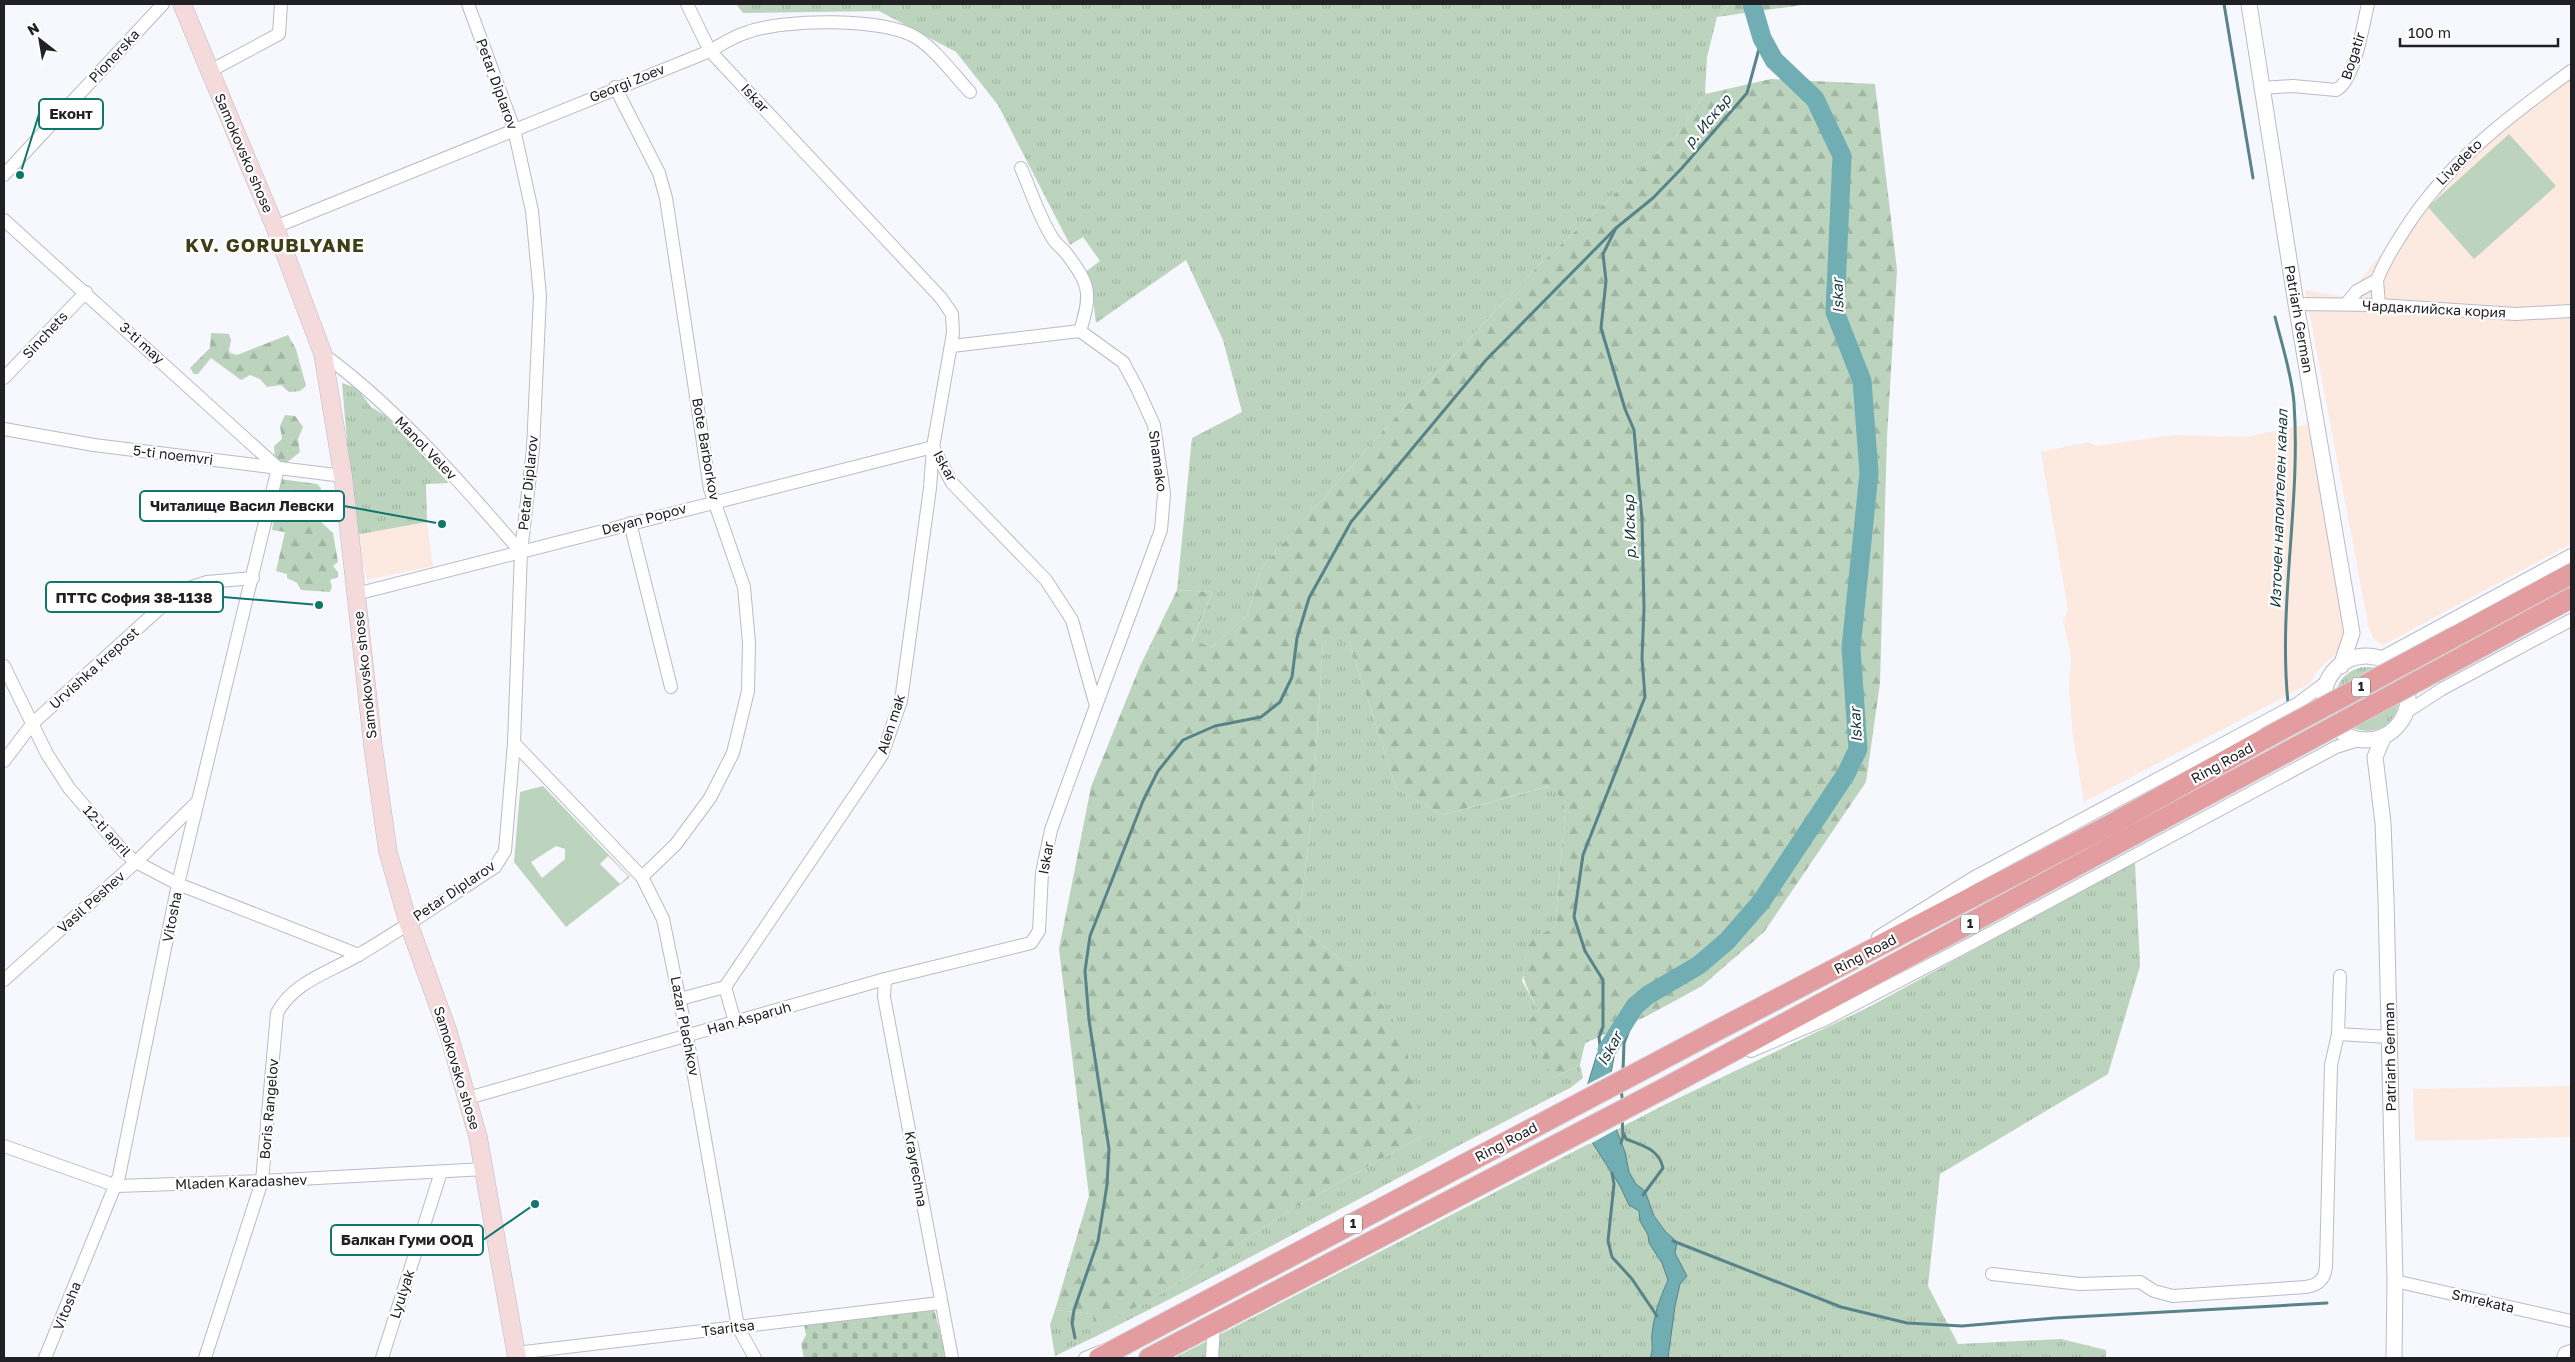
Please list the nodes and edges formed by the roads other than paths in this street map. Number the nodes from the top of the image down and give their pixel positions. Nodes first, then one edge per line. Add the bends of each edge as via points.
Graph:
1 (163, 4) edge
2 (182, 4) edge
3 (281, 4) edge
4 (687, 4) edge
5 (2248, 4) edge
6 (2368, 4) edge
7 (472, 5) edge
8 (710, 51) junction
9 (210, 71) junction
10 (2571, 71) edge
11 (615, 87) junction
12 (2262, 88) junction
13 (970, 92) dead end
14 (514, 129) junction
15 (1021, 168) dead end
16 (4, 175) edge
17 (4, 220) edge
18 (275, 226) junction
19 (2377, 280) junction
20 (86, 292) junction
21 (2296, 304) junction
22 (2346, 304) junction
23 (2379, 305) junction
24 (2571, 311) edge
25 (1080, 331) junction
26 (952, 346) junction
27 (324, 354) junction
28 (4, 378) edge
29 (4, 429) edge
30 (933, 447) junction
31 (278, 468) junction
32 (343, 476) junction
33 (714, 501) junction
34 (630, 523) junction
35 (521, 552) junction
36 (2571, 556) edge
37 (2571, 574) edge
38 (253, 578) junction
39 (356, 594) junction
40 (2571, 598) edge
41 (2571, 620) edge
42 (2352, 633) junction
43 (2376, 658) junction
44 (4, 666) edge
45 (2341, 666) junction
46 (2329, 680) junction
47 (671, 687) dead end
48 (1096, 706) junction
49 (2405, 713) junction
50 (33, 723) junction
51 (2384, 736) junction
52 (2361, 740) junction
53 (514, 743) junction
54 (2375, 757) junction
55 (4, 761) edge
56 (198, 802) junction
57 (136, 862) junction
58 (642, 877) junction
59 (178, 884) junction
60 (408, 922) junction
61 (1031, 943) joint
62 (359, 955) junction
63 (2340, 976) dead end
64 (885, 979) junction
65 (4, 980) edge
66 (725, 987) junction
67 (680, 999) junction
68 (735, 1022) junction
69 (1714, 1032) junction
70 (2338, 1034) junction
71 (687, 1036) junction
72 (2389, 1037) junction
73 (1663, 1089) junction
74 (468, 1098) junction
75 (4, 1146) edge
76 (485, 1169) junction
77 (440, 1172) junction
78 (262, 1181) junction
79 (116, 1186) junction
80 (1992, 1274) dead end
81 (2395, 1281) junction
82 (940, 1303) junction
83 (2571, 1321) edge
84 (1210, 1326) junction
85 (738, 1327) junction
86 (1155, 1329) junction
87 (517, 1356) edge
88 (45, 1358) edge
89 (205, 1358) edge
90 (382, 1358) edge
91 (755, 1358) edge
92 (952, 1358) edge
93 (1085, 1358) edge
94 (1099, 1358) edge
95 (1149, 1358) edge
96 (1158, 1358) edge
97 (1212, 1358) edge
98 (2394, 1358) edge

1 - 16 street, Pionerska
2 - 9 main road, Samokovsko shose
3 - 9 street via 279,34
4 - 8 street, Iskar
5 - 12 street, Patriarh German
6 - 12 street, Bogatir via 2350,74 2343,87 2336,90 2294,86
7 - 14 street, Petar Diplarov
8 - 11 street, Georgi Zoev
8 - 13 street, Georgi Zoev via 748,32 790,23 883,26 917,38
8 - 26 street, Iskar via 941,298 952,314
9 - 18 main road, Samokovsko shose
10 - 19 street, Livadeto via 2504,121 2460,160 2414,214
11 - 14 street, Georgi Zoev
11 - 33 street, Bote Barborkov via 659,173 666,198
12 - 21 street, Patriarh German
14 - 18 street, Georgi Zoev
14 - 35 street, Petar Diplarov via 532,211 540,296 533,449
15 - 25 street via 1053,240 1064,251 1086,286 1088,307
17 - 20 street, 3-ti may
18 - 27 main road, Samokovsko shose
19 - 22 street via 2362,288
19 - 23 street
20 - 28 street, Sinchets
20 - 31 street, 3-ti may
21 - 22 street, Чардаклийска кория
21 - 42 street, Patriarh German
22 - 23 street, Чардаклийска кория
23 - 24 street, Чардаклийска кория via 2516,314
25 - 26 street
25 - 48 street, Shamako via 1123,362 1138,388 1154,426 1164,494 1161,530
26 - 30 street, Iskar
27 - 32 main road, Samokovsko shose
27 - 35 street, Manol Velev via 360,381 459,482
29 - 31 street, 5-ti noemvri via 94,445
30 - 33 street, Deyan Popov
30 - 48 street, Iskar via 952,483 1046,580 1072,620
30 - 66 street, Alen mak via 901,701 882,755
31 - 32 street, 5-ti noemvri
31 - 38 street, Vitosha
32 - 39 main road, Samokovsko shose
33 - 34 street, Deyan Popov
33 - 58 street, Bote Barborkov via 744,587 749,643 748,692 733,752 710,798 676,844
34 - 35 street, Deyan Popov
34 - 47 street
35 - 39 street, Deyan Popov
35 - 53 street, Petar Diplarov
36 - 43 street
37 - 69 highway, Ring Road / 1, bridge via 2112,824
38 - 50 street, Urvishka krepost via 208,582 183,590
38 - 56 street, Vitosha
39 - 60 main road, Samokovsko shose via 388,852
40 - 73 highway, Ring Road / 1, bridge
41 - 49 street
42 - 43 street
42 - 45 street
43 - 45 street via 2353,659
43 - 49 street via 2395,668 2403,678 2408,692
44 - 50 street, 12-ti april
45 - 46 street
46 - 52 street via 2324,698 2329,717 2338,729
46 - 69 street via 2297,704 1973,878
48 - 61 street, Iskar via 1051,830 1042,873 1039,930
49 - 51 street via 2396,727
50 - 55 street, Urvishka krepost
50 - 57 street, 12-ti april via 47,754 69,788
51 - 52 street
51 - 54 street
52 - 54 street
52 - 73 street via 2336,747 1826,1019
53 - 58 street, Lazar Plachkov
53 - 60 street, Petar Diplarov via 505,850 501,858 495,867
54 - 72 street, Patriarh German via 2383,823
56 - 57 street, Vasil Peshev
56 - 59 street, Vitosha
57 - 59 street, 12-ti april
57 - 65 street, Vasil Peshev
58 - 67 street, Lazar Plachkov via 663,919
59 - 62 street, 12-ti april
59 - 79 street, Vitosha via 138,1093
60 - 62 street, Boris Rangelov
60 - 74 main road, Samokovsko shose
61 - 64 street, Han Asparuh
62 - 78 street, Boris Rangelov via 301,986 277,1012
63 - 70 street
64 - 68 street, Han Asparuh
64 - 82 street, Krayrechna via 884,996
66 - 67 street
66 - 68 street
67 - 71 street, Lazar Plachkov
68 - 71 street, Han Asparuh
69 - 86 highway, Ring Road / 1
70 - 72 street
70 - 80 street via 2331,1066 2326,1266 2323,1279 2318,1283 2306,1287 2173,1296 2154,1291 2140,1282 2080,1284
71 - 74 street, Han Asparuh
71 - 85 street, Lazar Plachkov
72 - 81 street, Patriarh German
73 - 84 highway, Ring Road / 1
74 - 76 main road, Samokovsko shose
75 - 79 street, Mladen Karadashev
76 - 77 street, Mladen Karadashev
76 - 87 main road, Samokovsko shose
77 - 78 street, Mladen Karadashev
77 - 90 street, Lyulyak
78 - 79 street, Mladen Karadashev
78 - 89 street, Boris Rangelov
79 - 88 street, Vitosha
81 - 83 street, Smrekata
81 - 98 street, Patriarh German
82 - 85 street, Tsaritsa
82 - 92 street, Krayrechna
84 - 95 highway, Ring Road / 1
84 - 96 street, Ring Road
84 - 97 street
85 - 87 street, Tsaritsa
85 - 91 street, Lazar Plachkov
86 - 93 street, Ring Road
86 - 94 highway, Ring Road / 1

